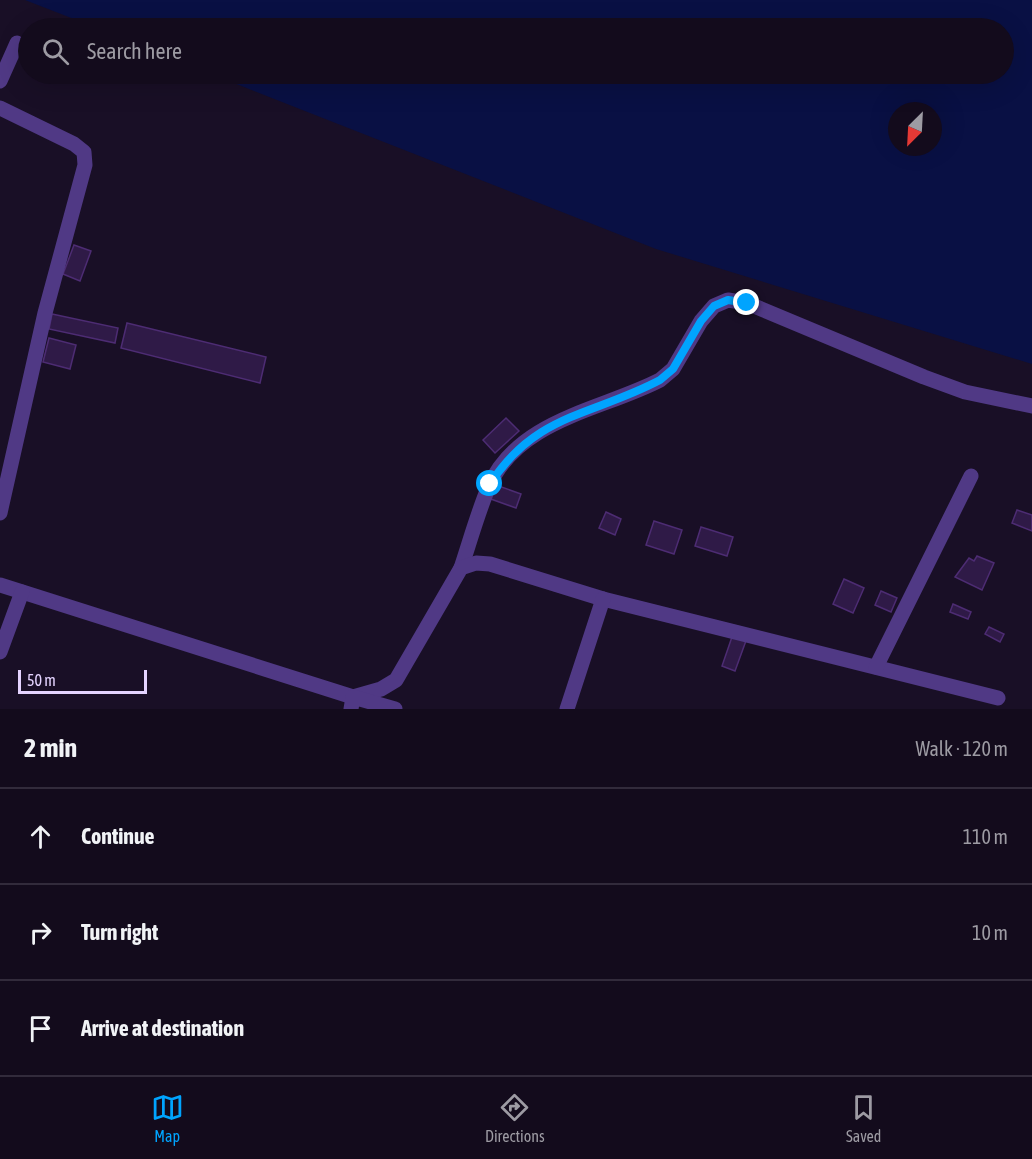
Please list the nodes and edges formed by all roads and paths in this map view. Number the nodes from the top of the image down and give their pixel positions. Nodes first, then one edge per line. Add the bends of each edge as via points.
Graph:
1 (17, 42) dead end
2 (0, 81) edge
3 (0, 108) edge
4 (1032, 406) edge
5 (971, 476) dead end
6 (0, 513) edge
7 (461, 568) junction
8 (0, 585) edge
9 (22, 592) junction
10 (603, 599) junction
11 (0, 652) edge
12 (876, 667) junction
13 (998, 698) dead end
14 (352, 703) edge
15 (395, 709) edge
16 (567, 709) edge

1 - 2 street
3 - 6 street via 74,144 84,152 85,165 45,313
4 - 7 street via 965,392 747,303 728,300 714,306 701,321 673,369 660,380 554,423 527,440 504,462 490,484
5 - 12 street
7 - 10 street via 490,564
7 - 14 street via 396,680
8 - 9 street
9 - 11 street
9 - 14 street
10 - 12 street
10 - 16 street
12 - 13 street
14 - 15 street

